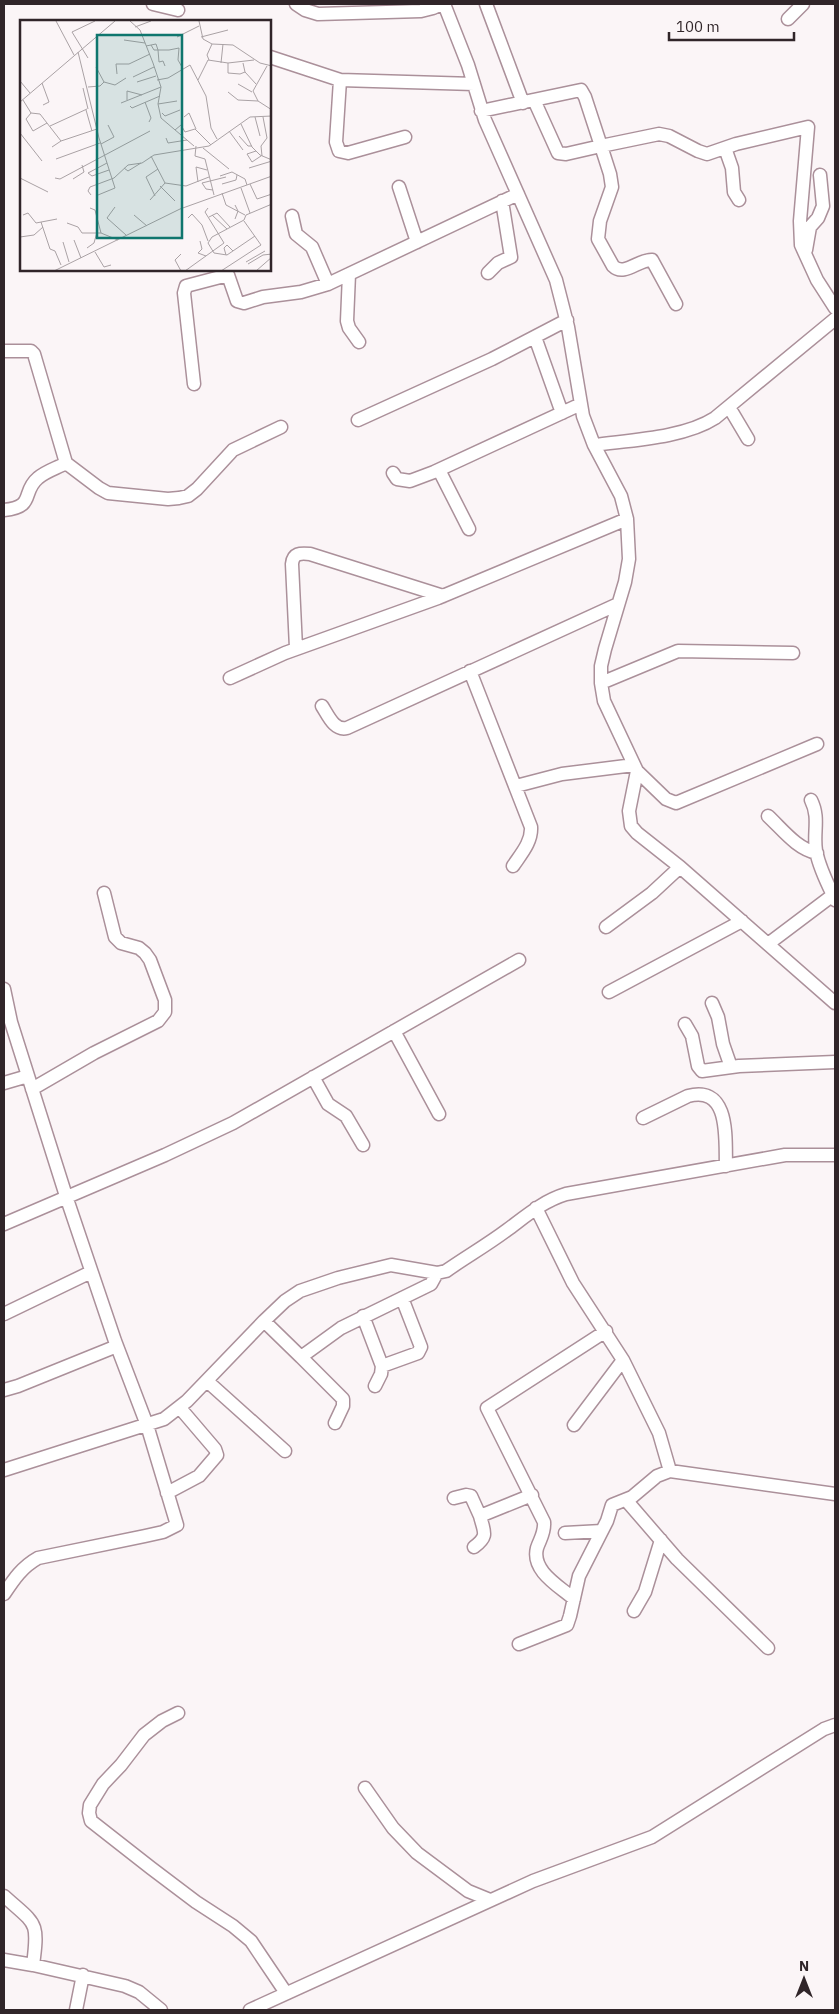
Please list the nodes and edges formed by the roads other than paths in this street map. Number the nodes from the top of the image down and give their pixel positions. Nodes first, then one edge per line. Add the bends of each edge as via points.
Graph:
1 (153, 4) edge
2 (296, 4) edge
3 (443, 4) edge
4 (486, 4) edge
5 (803, 4) edge
6 (178, 10) dead end
7 (788, 19) dead end
8 (271, 56) edge
9 (340, 80) junction
10 (474, 84) junction
11 (529, 101) junction
12 (481, 111) junction
13 (405, 137) dead end
14 (601, 146) junction
15 (725, 148) junction
16 (820, 175) dead end
17 (399, 188) dead end
18 (518, 194) junction
19 (739, 200) dead end
20 (502, 201) junction
21 (292, 216) dead end
22 (417, 242) junction
23 (805, 258) junction
24 (227, 273) edge
25 (488, 273) dead end
26 (349, 274) junction
27 (328, 284) junction
28 (676, 304) dead end
29 (835, 308) edge
30 (567, 320) junction
31 (835, 320) edge
32 (535, 337) junction
33 (359, 342) dead end
34 (4, 350) edge
35 (194, 384) dead end
36 (581, 404) junction
37 (729, 407) junction
38 (562, 413) junction
39 (358, 420) dead end
40 (281, 427) dead end
41 (748, 439) dead end
42 (594, 445) junction
43 (66, 463) junction
44 (439, 470) junction
45 (393, 473) dead end
46 (4, 510) edge
47 (628, 519) junction
48 (469, 529) dead end
49 (443, 596) junction
50 (618, 604) junction
51 (296, 648) junction
52 (793, 653) dead end
53 (470, 671) junction
54 (230, 678) dead end
55 (601, 683) junction
56 (322, 706) dead end
57 (817, 744) dead end
58 (636, 768) junction
59 (516, 786) junction
60 (811, 800) dead end
61 (768, 816) dead end
62 (816, 853) junction
63 (513, 866) dead end
64 (680, 867) junction
65 (104, 893) dead end
66 (834, 898) edge
67 (742, 921) junction
68 (606, 927) dead end
69 (768, 944) junction
70 (519, 960) dead end
71 (4, 989) edge
72 (609, 992) dead end
73 (712, 1003) dead end
74 (835, 1003) edge
75 (685, 1024) dead end
76 (394, 1031) junction
77 (835, 1062) edge
78 (731, 1067) junction
79 (28, 1076) junction
80 (313, 1077) junction
81 (4, 1083) edge
82 (32, 1089) junction
83 (439, 1114) dead end
84 (643, 1118) dead end
85 (363, 1145) dead end
86 (835, 1155) edge
87 (726, 1166) junction
88 (66, 1196) junction
89 (536, 1208) junction
90 (4, 1224) edge
91 (91, 1272) junction
92 (437, 1272) junction
93 (402, 1298) junction
94 (4, 1314) edge
95 (363, 1316) junction
96 (264, 1320) junction
97 (606, 1331) junction
98 (117, 1346) junction
99 (301, 1356) junction
100 (623, 1360) junction
101 (382, 1366) junction
102 (207, 1381) junction
103 (375, 1386) dead end
104 (4, 1390) edge
105 (180, 1408) junction
106 (336, 1423) dead end
107 (147, 1425) junction
108 (574, 1425) dead end
109 (285, 1451) dead end
110 (4, 1470) edge
111 (670, 1471) junction
112 (167, 1492) junction
113 (835, 1494) edge
114 (532, 1496) junction
115 (454, 1498) dead end
116 (626, 1500) junction
117 (480, 1516) junction
118 (602, 1531) junction
119 (565, 1533) dead end
120 (661, 1540) junction
121 (474, 1547) dead end
122 (4, 1594) edge
123 (574, 1599) junction
124 (634, 1611) dead end
125 (519, 1644) dead end
126 (768, 1648) dead end
127 (178, 1713) dead end
128 (835, 1725) edge
129 (365, 1788) dead end
130 (4, 1896) edge
131 (490, 1900) junction
132 (4, 1960) edge
133 (33, 1964) junction
134 (83, 1975) junction
135 (286, 1993) junction
136 (76, 2010) edge
137 (161, 2010) edge
138 (250, 2010) edge

1 - 6 street
2 - 3 street via 318,14 421,11
3 - 10 street
4 - 11 street
5 - 7 street
8 - 9 street
9 - 10 street
9 - 13 street via 336,142 339,152 348,153
10 - 12 street
11 - 12 street
11 - 14 street via 558,153
11 - 14 street via 581,90
12 - 18 street
14 - 15 street via 659,134 680,140 703,153
14 - 28 street via 612,187 598,230 602,248 612,266 619,270 652,260
15 - 19 street via 732,168 734,192
15 - 23 street via 808,127 799,234
16 - 23 street via 823,206 808,232
17 - 22 street
18 - 20 street
18 - 30 street via 556,280
20 - 22 street
20 - 25 street via 511,257
21 - 27 street via 296,234 312,247
22 - 26 street
23 - 29 street
24 - 27 street via 240,303
24 - 35 street via 189,284 184,289
26 - 27 street
26 - 33 street via 347,321
30 - 32 street
30 - 36 street
31 - 37 street
32 - 38 street
32 - 39 street
34 - 43 street via 31,351 34,354
36 - 38 street
36 - 42 street
37 - 41 street
37 - 42 street via 692,430
38 - 44 street
40 - 43 street via 233,450 188,496 168,500 108,492
42 - 47 street via 621,496
43 - 46 street via 38,477 21,506
44 - 45 street via 405,482
44 - 48 street
47 - 49 street
47 - 50 street via 629,559
49 - 51 street
49 - 51 street via 310,554 296,554 292,564
50 - 53 street
50 - 55 street via 601,666
51 - 54 street
52 - 55 street via 678,651
53 - 56 street via 342,729 335,725
53 - 59 street
55 - 58 street via 604,701
57 - 58 street via 676,803 666,799
58 - 59 street via 562,774
58 - 64 street via 629,811 631,826
59 - 63 street via 529,819 531,835
60 - 62 street via 817,814
61 - 62 street via 796,843
62 - 66 street
64 - 67 street
64 - 68 street via 652,893
65 - 82 street via 118,941 139,948 150,960 165,1000 165,1012 158,1021 94,1052
66 - 69 street
67 - 69 street
67 - 72 street
69 - 74 street
70 - 76 street
71 - 79 street
73 - 78 street
75 - 78 street via 692,1036 699,1069
76 - 80 street
76 - 83 street
77 - 78 street
79 - 81 street
79 - 82 street
80 - 85 street via 328,1104 346,1116
80 - 88 street via 232,1123
82 - 88 street
84 - 87 street via 688,1096 705,1096 718,1104 722,1112
86 - 87 street via 785,1155
87 - 89 street via 566,1194
88 - 90 street
88 - 91 street
89 - 92 street via 446,1271
89 - 97 street via 573,1283
91 - 94 street
91 - 98 street
92 - 93 street via 430,1284
92 - 96 street via 391,1266 338,1278 300,1291
93 - 95 street
93 - 101 street via 421,1347 418,1353
95 - 99 street
95 - 101 street
96 - 99 street
96 - 102 street
97 - 100 street
97 - 114 street via 487,1408
98 - 104 street
98 - 107 street
99 - 106 street via 343,1399
100 - 108 street
100 - 111 street via 658,1434
101 - 103 street
102 - 105 street
102 - 109 street
105 - 107 street
105 - 112 street via 217,1455 199,1476
107 - 110 street
107 - 112 street
111 - 113 street
111 - 116 street via 657,1476
112 - 122 street via 177,1525 146,1536 38,1558 18,1573
114 - 117 street
114 - 123 street via 545,1528 536,1550 537,1564
115 - 117 street via 471,1496
116 - 118 street via 612,1505
116 - 120 street
117 - 121 street via 485,1537
118 - 119 street
118 - 123 street via 579,1576
120 - 124 street via 645,1592
120 - 126 street
123 - 125 street via 567,1625
127 - 135 street via 144,1735 103,1784 90,1805 91,1821 251,1941
128 - 131 street via 652,1837
129 - 131 street via 393,1828 417,1853 468,1891
130 - 133 street via 36,1929
131 - 135 street
132 - 133 street
133 - 134 street
134 - 136 street
134 - 137 street via 139,1992
135 - 138 street

